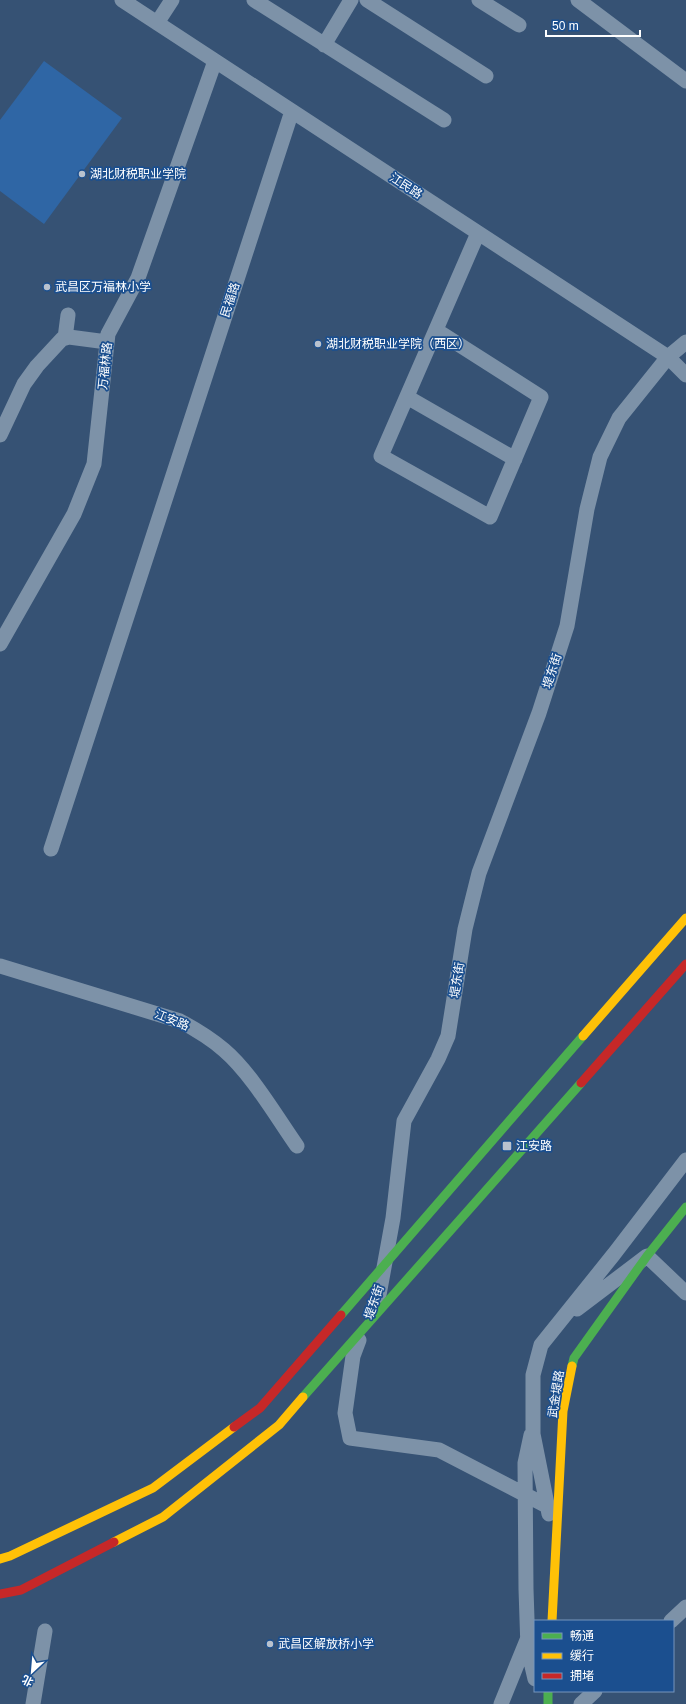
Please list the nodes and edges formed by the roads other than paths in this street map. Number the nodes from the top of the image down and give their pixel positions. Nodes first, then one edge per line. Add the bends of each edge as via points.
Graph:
1 (122, 0) edge
2 (172, 0) edge
3 (254, 0) edge
4 (351, 0) edge
5 (367, 0) edge
6 (479, 0) edge
7 (578, 0) edge
8 (594, 4) edge
9 (157, 23) junction
10 (519, 25) dead end
11 (324, 45) junction
12 (215, 61) junction
13 (486, 76) dead end
14 (686, 81) edge
15 (292, 111) junction
16 (444, 120) dead end
17 (478, 233) junction
18 (68, 315) dead end
19 (436, 330) junction
20 (65, 338) junction
21 (107, 342) junction
22 (686, 342) edge
23 (668, 357) junction
24 (686, 375) edge
25 (407, 396) junction
26 (0, 435) edge
27 (515, 459) junction
28 (0, 644) edge
29 (51, 849) dead end
30 (686, 918) edge
31 (686, 964) edge
32 (0, 966) edge
33 (297, 1146) dead end
34 (686, 1160) edge
35 (686, 1207) edge
36 (647, 1256) junction
37 (385, 1264) junction
38 (686, 1293) edge
39 (556, 1324) junction
40 (365, 1327) junction
41 (533, 1423) junction
42 (525, 1495) junction
43 (547, 1506) junction
44 (556, 1545) junction
45 (0, 1559) edge
46 (0, 1594) edge
47 (686, 1607) edge
48 (552, 1620) edge
49 (672, 1620) edge
50 (45, 1631) dead end
51 (527, 1638) junction
52 (534, 1675) edge
53 (594, 1692) edge
54 (33, 1704) edge
55 (501, 1704) edge
56 (580, 1704) edge

1 - 9 street, 江民路
2 - 9 street
3 - 11 street
4 - 11 street
5 - 13 street
6 - 10 street
7 - 8 street
8 - 14 street
9 - 12 street, 江民路
11 - 16 street
12 - 15 street, 江民路
12 - 21 street, 万福林路 via 138,278 108,334
15 - 17 street, 江民路
15 - 29 street, 民福路
17 - 19 street
17 - 23 street, 江民路
18 - 20 street
19 - 25 street
19 - 27 street via 541,397
20 - 21 street
20 - 26 street via 30,375
21 - 28 street, 万福林路 via 94,464 74,514
22 - 23 street, 堤东街
23 - 24 street, 江民路
23 - 37 street, 堤东街 via 619,418 600,456 587,509 567,626 539,713 479,873 465,929 448,1036 404,1122
25 - 27 street
25 - 27 street via 382,456 490,517
30 - 37 main road
31 - 40 main road
32 - 33 street, 江安路 via 180,1021 201,1033 224,1050 242,1069
34 - 39 street
35 - 36 main road, 武金堤路
36 - 38 street
36 - 39 street
36 - 44 main road, 武金堤路 via 574,1358 563,1411
37 - 40 street, 堤东街 via 379,1295
37 - 45 main road via 260,1408 154,1488
39 - 41 street via 541,1345 533,1375
40 - 42 street, 堤东街 via 352,1356 345,1413 350,1438 439,1450
40 - 46 main road via 279,1425 163,1517 21,1590
41 - 42 street via 525,1463
41 - 43 street
42 - 43 street, 堤东街
42 - 51 street
43 - 44 street
44 - 48 main road, 武金堤路
47 - 49 street
50 - 54 street
51 - 52 street
51 - 55 street
53 - 56 street

